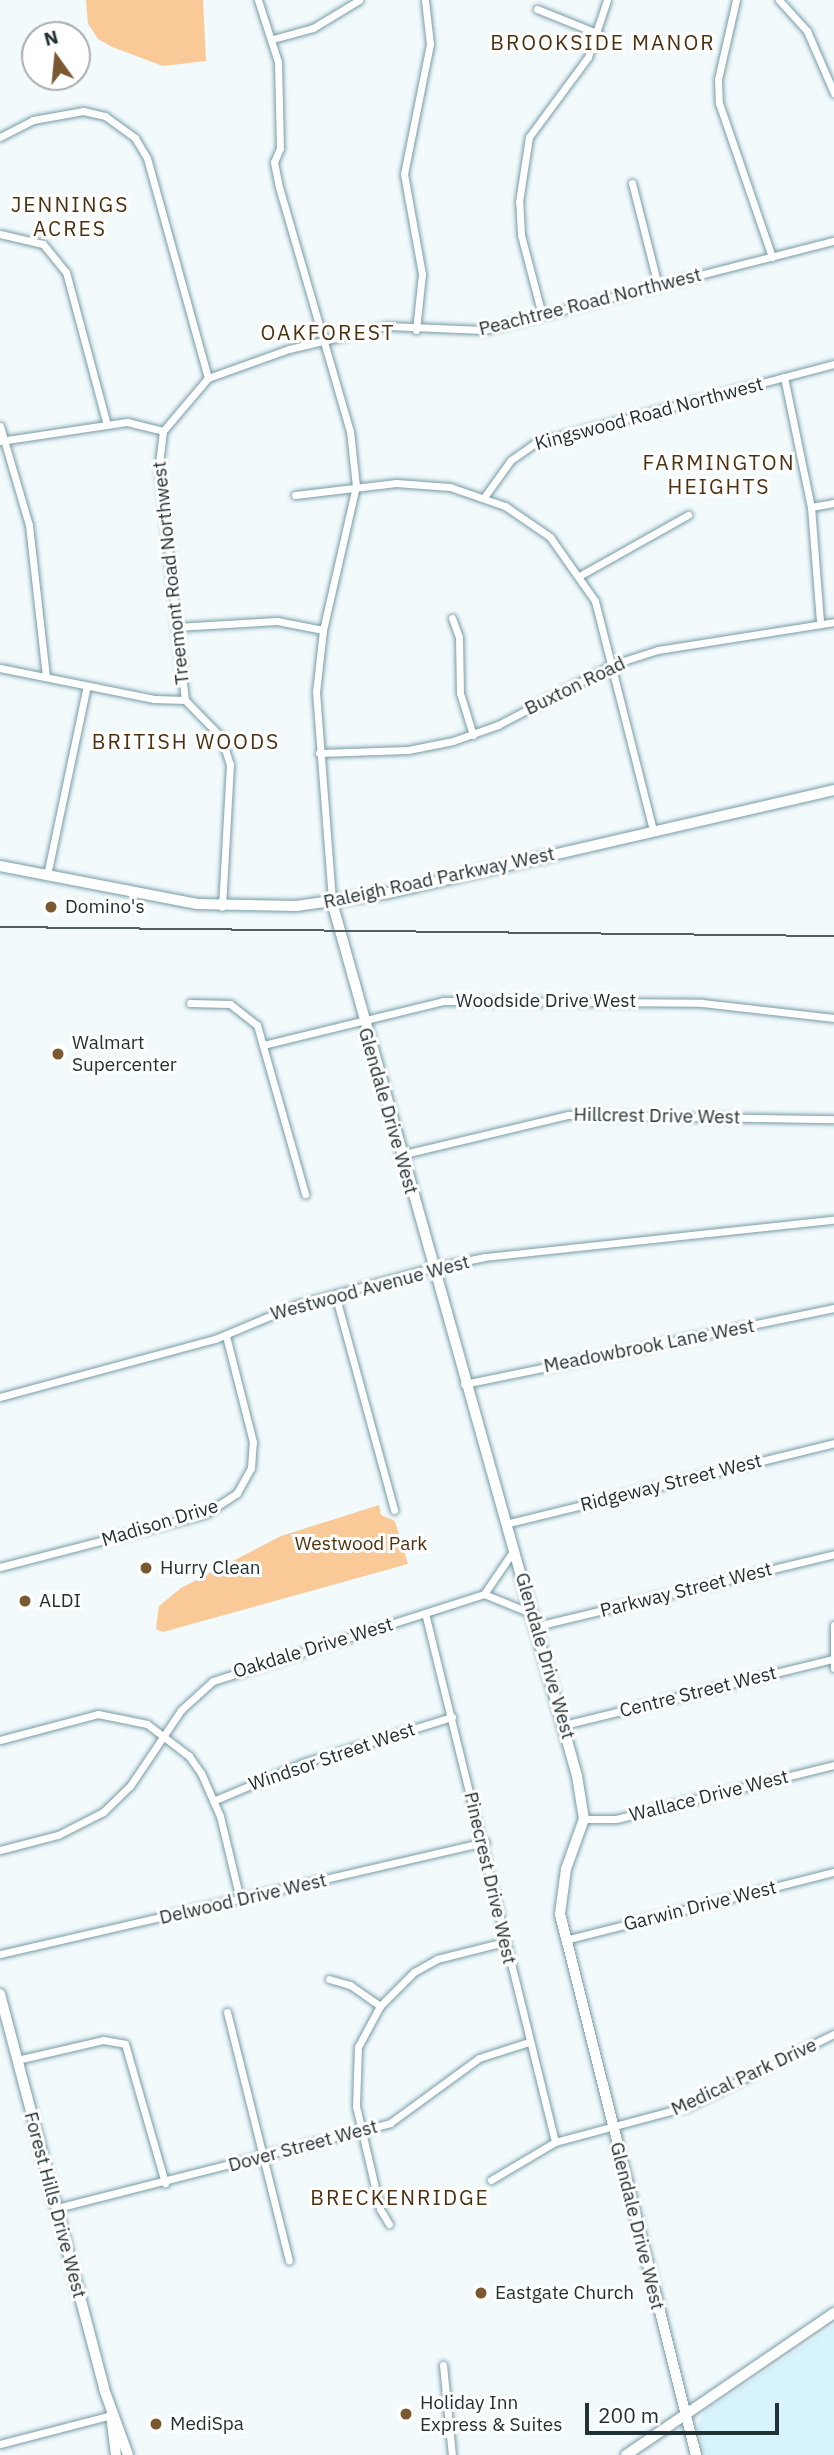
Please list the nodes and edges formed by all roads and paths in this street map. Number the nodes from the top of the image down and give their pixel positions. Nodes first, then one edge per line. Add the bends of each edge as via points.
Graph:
1 (258, 0) edge
2 (359, 0) edge
3 (425, 0) edge
4 (607, 0) edge
5 (736, 0) edge
6 (779, 0) edge
7 (537, 9) dead end
8 (599, 34) junction
9 (274, 38) junction
10 (834, 93) edge
11 (0, 137) edge
12 (632, 183) dead end
13 (0, 234) edge
14 (834, 241) edge
15 (772, 257) junction
16 (658, 286) junction
17 (542, 315) junction
18 (416, 330) junction
19 (324, 340) junction
20 (834, 364) edge
21 (784, 377) junction
22 (208, 378) junction
23 (107, 425) junction
24 (0, 426) edge
25 (163, 431) junction
26 (2, 441) edge
27 (356, 486) junction
28 (295, 495) dead end
29 (485, 496) junction
30 (834, 503) edge
31 (811, 507) junction
32 (688, 515) dead end
33 (582, 575) junction
34 (452, 618) dead end
35 (820, 621) junction
36 (834, 622) edge
37 (176, 627) junction
38 (324, 630) junction
39 (614, 664) junction
40 (0, 668) edge
41 (46, 677) junction
42 (87, 686) junction
43 (185, 700) junction
44 (473, 735) junction
45 (319, 753) junction
46 (834, 790) edge
47 (653, 831) junction
48 (0, 866) edge
49 (47, 875) junction
50 (332, 902) junction
51 (222, 907) junction
52 (190, 1003) dead end
53 (362, 1018) junction
54 (834, 1018) edge
55 (263, 1045) junction
56 (834, 1119) edge
57 (400, 1154) junction
58 (304, 1194) dead end
59 (834, 1220) edge
60 (431, 1268) junction
61 (335, 1294) junction
62 (834, 1308) edge
63 (226, 1336) junction
64 (464, 1384) junction
65 (0, 1397) edge
66 (834, 1443) edge
67 (394, 1510) dead end
68 (509, 1523) junction
69 (515, 1549) junction
70 (834, 1554) edge
71 (0, 1567) edge
72 (484, 1594) junction
73 (425, 1613) junction
74 (533, 1614) junction
75 (834, 1625) edge
76 (537, 1626) junction
77 (832, 1659) junction
78 (834, 1668) edge
79 (452, 1717) junction
80 (564, 1726) junction
81 (164, 1735) junction
82 (0, 1740) edge
83 (834, 1765) edge
84 (214, 1801) junction
85 (584, 1819) junction
86 (485, 1842) junction
87 (0, 1850) edge
88 (834, 1872) edge
89 (240, 1899) junction
90 (565, 1940) junction
91 (504, 1942) junction
92 (0, 1954) edge
93 (329, 1979) dead end
94 (0, 1994) edge
95 (380, 2006) junction
96 (227, 2012) dead end
97 (834, 2034) edge
98 (529, 2042) junction
99 (17, 2060) junction
100 (612, 2128) junction
101 (362, 2133) junction
102 (555, 2142) junction
103 (263, 2157) junction
104 (491, 2180) dead end
105 (165, 2183) junction
106 (57, 2208) junction
107 (389, 2224) dead end
108 (289, 2260) dead end
109 (834, 2313) edge
110 (443, 2365) dead end
111 (111, 2415) junction
112 (686, 2415) junction
113 (0, 2444) edge
114 (116, 2455) edge
115 (128, 2455) edge
116 (452, 2455) edge
117 (626, 2455) edge
118 (696, 2455) edge

1 - 9 street
2 - 9 street via 313,28
3 - 18 street via 429,44 404,174 422,274
4 - 8 street
5 - 15 street via 718,79 719,103
6 - 10 street via 807,31
7 - 8 street
8 - 17 street via 529,137 519,202 521,235
9 - 19 street via 281,104 276,174
11 - 22 street via 45,116 83,111 105,116 135,138 147,158
12 - 16 street
13 - 23 street via 34,239 62,265
14 - 15 street, Peachtree Road Northwest
15 - 16 street, Peachtree Road Northwest
16 - 17 street, Peachtree Road Northwest
17 - 18 street, Peachtree Road Northwest via 463,332
18 - 19 street, Peachtree Road Northwest via 387,326
19 - 22 street, Peachtree Road Northwest
19 - 27 street via 350,431
20 - 21 street, Kingswood Road Northwest
21 - 29 street, Kingswood Road Northwest via 535,443 510,460
21 - 31 street
22 - 25 street
23 - 25 street via 136,423
23 - 26 street
24 - 26 street
25 - 37 street, Treemont Road Northwest via 159,465
26 - 41 street via 29,525
27 - 28 street
27 - 29 street via 418,484
27 - 38 street
29 - 33 street via 536,524
30 - 31 street
31 - 35 street
32 - 33 street
33 - 39 street
34 - 44 street via 460,637 460,693
35 - 36 street, Buxton Road
35 - 39 street, Buxton Road via 683,644
37 - 38 street via 277,621
37 - 43 street, Treemont Road Northwest
38 - 45 street via 316,692
39 - 44 street, Buxton Road
39 - 47 street
40 - 41 street
41 - 42 street
42 - 43 street
42 - 49 street
43 - 51 street, Treemont Road Northwest via 221,737 229,757
44 - 45 street, Buxton Road via 408,750
45 - 50 street
46 - 47 main road, Raleigh Road Parkway West
47 - 50 main road, Raleigh Road Parkway West
48 - 49 main road, Raleigh Road Parkway West
49 - 51 main road, Raleigh Road Parkway West
50 - 51 main road, Raleigh Road Parkway West
50 - 53 street, Glendale Drive West
52 - 55 street via 241,1009 257,1025
53 - 54 street, Woodside Drive West via 420,1004 485,1000 702,1003
53 - 55 street, Woodside Drive West
53 - 57 street, Glendale Drive West
55 - 58 street
56 - 57 street, Hillcrest Drive West via 568,1115
57 - 60 street, Glendale Drive West
59 - 60 street, Westwood Avenue West via 485,1256
60 - 61 street, Westwood Avenue West
60 - 64 street, Glendale Drive West
61 - 63 street, Westwood Avenue West via 269,1315
61 - 67 street
62 - 64 street, Meadowbrook Lane West
63 - 65 street, Westwood Avenue West
63 - 71 street, Madison Drive via 253,1442 251,1468 232,1499 205,1514
64 - 68 street, Glendale Drive West
66 - 68 street, Ridgeway Street West
68 - 69 street, Glendale Drive West
69 - 72 street
69 - 74 street, Glendale Drive West
70 - 76 street, Parkway Street West
72 - 73 street, Oakdale Drive West
72 - 74 street
73 - 79 street, Pinecrest Drive West
73 - 81 street, Oakdale Drive West via 226,1675 187,1703
74 - 76 street, Glendale Drive West
75 - 77 street
76 - 80 street, Glendale Drive West
77 - 78 street
77 - 80 street, Centre Street West
79 - 84 street, Windsor Street West via 303,1763
79 - 86 street, Pinecrest Drive West
80 - 85 street, Glendale Drive West
81 - 82 street via 121,1715 98,1714
81 - 84 street via 189,1756
81 - 87 street, Oakdale Drive West via 130,1786 91,1821
83 - 85 street, Wallace Drive West via 617,1819
84 - 89 street
85 - 90 street, Glendale Drive West via 560,1898
86 - 89 street, Delwood Drive West
86 - 91 street, Pinecrest Drive West
88 - 90 street, Garwin Drive West
89 - 92 street, Delwood Drive West
90 - 100 street, Glendale Drive West
91 - 95 street via 437,1959 414,1972
91 - 98 street, Pinecrest Drive West
93 - 95 street via 349,1985
94 - 99 street, Forest Hills Drive West
95 - 101 street via 354,2064
96 - 103 street
97 - 100 street, Medical Park Drive via 697,2102
98 - 101 street, Dover Street West via 479,2058 402,2117
98 - 102 street, Pinecrest Drive West
99 - 105 street via 103,2040 125,2044
99 - 106 street, Forest Hills Drive West
100 - 102 street, Medical Park Drive
100 - 112 street, Glendale Drive West
101 - 103 street, Dover Street West
101 - 107 street
102 - 104 street, Medical Park Drive
103 - 105 street, Dover Street West
103 - 108 street
105 - 106 street, Dover Street West
106 - 111 street, Forest Hills Drive West
109 - 112 street
110 - 116 street
111 - 113 street
111 - 114 street, Forest Hills Drive West
111 - 115 street, Forest Hills Drive West
112 - 117 street
112 - 118 street, Glendale Drive West

